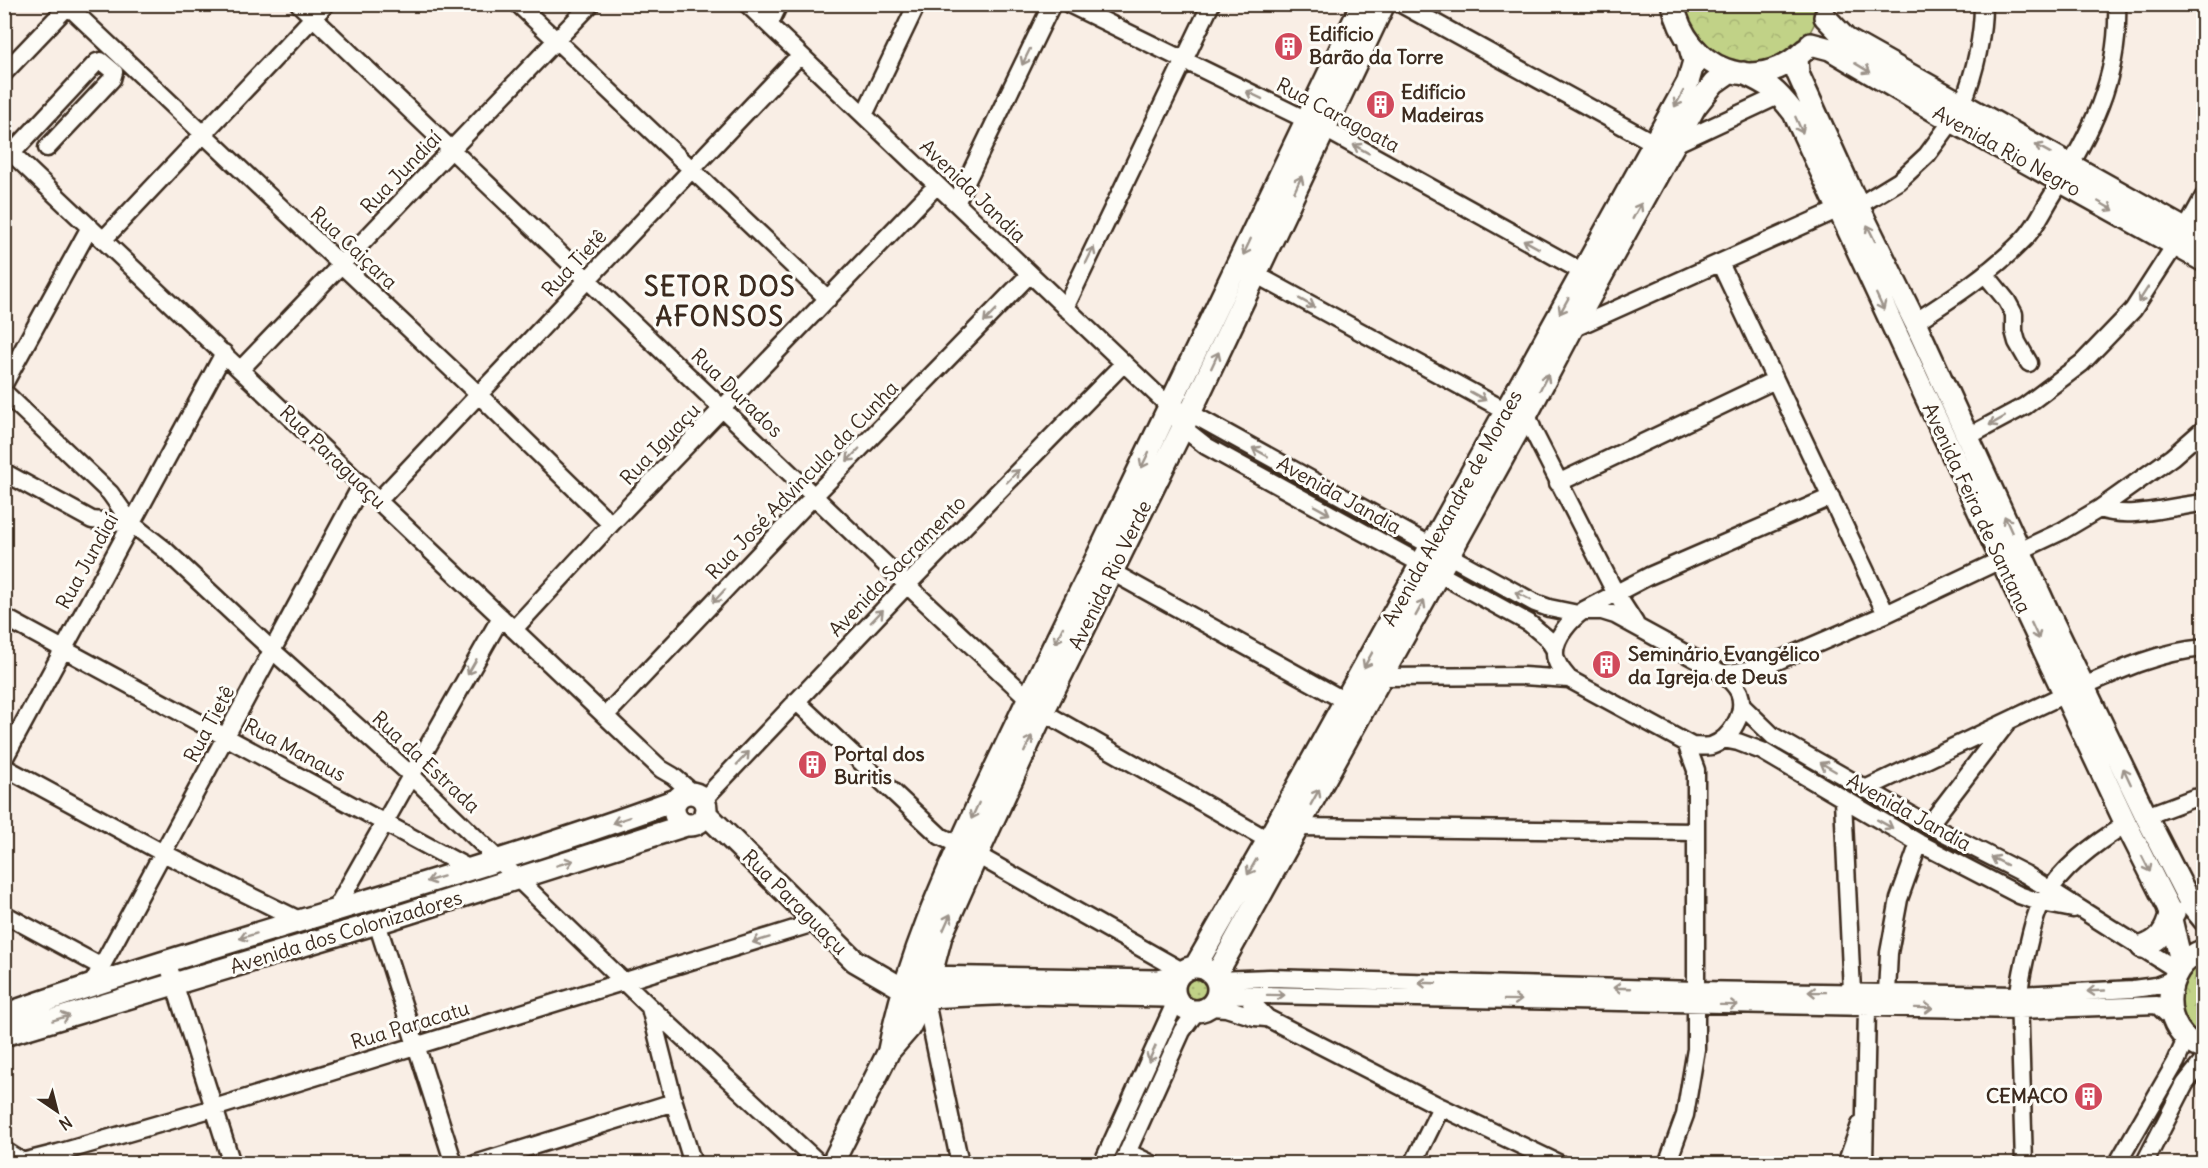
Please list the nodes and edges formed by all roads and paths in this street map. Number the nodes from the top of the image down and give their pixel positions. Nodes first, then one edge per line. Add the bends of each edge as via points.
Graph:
1 (299, 4) edge
2 (326, 4) edge
3 (518, 4) edge
4 (591, 4) edge
5 (747, 4) edge
6 (779, 4) edge
7 (917, 4) edge
8 (1052, 4) edge
9 (1069, 4) edge
10 (1211, 4) edge
11 (1362, 4) edge
12 (1384, 4) edge
13 (1401, 4) edge
14 (1673, 4) edge
15 (1983, 4) edge
16 (2117, 4) edge
17 (68, 5) edge
18 (1826, 11) edge
19 (313, 18) junction
20 (769, 25) junction
21 (555, 41) junction
22 (1689, 44) junction
23 (1804, 51) junction
24 (800, 55) junction
25 (1184, 61) junction
26 (1737, 72) junction
27 (4, 73) edge
28 (1780, 95) junction
29 (1957, 113) junction
30 (864, 116) junction
31 (1316, 124) junction
32 (203, 135) junction
33 (1664, 144) junction
34 (47, 148) dead end
35 (8, 149) edge
36 (451, 149) junction
37 (692, 170) junction
38 (2066, 173) junction
39 (937, 185) junction
40 (2204, 196) edge
41 (956, 203) junction
42 (1858, 206) junction
43 (1837, 210) junction
44 (90, 226) junction
45 (2188, 238) edge
46 (104, 239) junction
47 (2204, 261) edge
48 (1720, 263) junction
49 (341, 265) junction
50 (1582, 272) junction
51 (1030, 274) junction
52 (1255, 274) junction
53 (1986, 275) junction
54 (588, 279) junction
55 (828, 299) junction
56 (1065, 308) junction
57 (1915, 322) junction
58 (1572, 329) junction
59 (224, 353) junction
60 (1124, 363) junction
61 (2029, 363) dead end
62 (241, 369) junction
63 (1775, 380) junction
64 (4, 384) edge
65 (4, 392) edge
66 (478, 395) junction
67 (723, 409) junction
68 (1506, 411) junction
69 (1527, 414) junction
70 (1181, 416) junction
71 (2204, 429) edge
72 (1969, 436) junction
73 (4, 472) edge
74 (1558, 483) junction
75 (362, 484) junction
76 (814, 496) junction
77 (1831, 497) junction
78 (379, 500) junction
79 (2204, 503) edge
80 (2099, 508) junction
81 (132, 524) junction
82 (611, 524) junction
83 (2011, 556) junction
84 (1435, 560) junction
85 (1112, 572) junction
86 (907, 585) junction
87 (1615, 592) junction
88 (1581, 612) junction
89 (1886, 614) junction
90 (501, 616) junction
91 (4, 617) edge
92 (1638, 627) junction
93 (514, 629) junction
94 (2204, 648) edge
95 (63, 649) junction
96 (272, 651) junction
97 (1555, 653) junction
98 (1761, 668) junction
99 (1723, 674) junction
100 (1523, 676) junction
101 (1381, 677) junction
102 (1569, 679) junction
103 (2074, 690) junction
104 (1029, 696) junction
105 (1740, 699) junction
106 (796, 701) junction
107 (1345, 701) junction
108 (1043, 712) junction
109 (605, 716) junction
110 (2009, 720) junction
111 (226, 737) junction
112 (1723, 740) junction
113 (1686, 743) junction
114 (1707, 746) junction
115 (4, 759) edge
116 (4, 767) edge
117 (1696, 770) junction
118 (411, 775) junction
119 (1865, 789) junction
120 (2204, 797) edge
121 (1843, 800) junction
122 (695, 809) junction
123 (2146, 816) junction
124 (385, 823) junction
125 (2126, 824) junction
126 (1929, 825) junction
127 (1298, 827) junction
128 (1696, 832) junction
129 (1268, 840) junction
130 (1919, 843) junction
131 (968, 850) junction
132 (163, 853) junction
133 (500, 860) junction
134 (470, 869) junction
135 (518, 878) junction
136 (2046, 896) junction
137 (335, 910) junction
138 (2197, 912) edge
139 (4, 914) edge
140 (2170, 915) junction
141 (299, 920) junction
142 (817, 922) junction
143 (377, 923) junction
144 (2142, 947) junction
145 (2204, 950) edge
146 (167, 961) junction
147 (1185, 971) junction
148 (2178, 971) junction
149 (97, 975) junction
150 (625, 982) junction
151 (174, 984) junction
152 (917, 985) junction
153 (1852, 992) junction
154 (1887, 993) junction
155 (1211, 994) junction
156 (1250, 994) junction
157 (1696, 998) junction
158 (2121, 998) junction
159 (1175, 1000) junction
160 (2019, 1002) junction
161 (650, 1007) junction
162 (1867, 1007) junction
163 (4, 1015) edge
164 (1267, 1018) junction
165 (2171, 1018) junction
166 (4, 1035) edge
167 (2195, 1044) edge
168 (416, 1045) junction
169 (2204, 1060) edge
170 (674, 1102) junction
171 (1441, 1107) junction
172 (214, 1108) junction
173 (1865, 1110) junction
174 (4, 1150) edge
175 (56, 1158) edge
176 (1124, 1158) edge
177 (21, 1163) edge
178 (232, 1164) edge
179 (454, 1164) edge
180 (475, 1164) edge
181 (693, 1164) edge
182 (820, 1164) edge
183 (832, 1164) edge
184 (960, 1164) edge
185 (1102, 1164) edge
186 (1152, 1164) edge
187 (1413, 1164) edge
188 (1560, 1164) edge
189 (1668, 1164) edge
190 (1846, 1164) edge
191 (1864, 1164) edge
192 (2024, 1164) edge
193 (2117, 1164) edge
194 (2144, 1164) edge

1 - 19 street, Rua Durados
2 - 19 street
3 - 21 street
4 - 21 street, Rua Jundiaí
5 - 20 street, Avenida Jandia
6 - 20 street
7 - 30 street
8 -> 41 street
9 - 25 street, Rua Caragoata
10 - 25 street
11 - 31 main road, Avenida Rio Verde
12 - 31 main road, Avenida Rio Verde
13 - 33 street
14 - 22 main road via 1678,26
15 - 29 street via 1983,31 1976,64
16 - 38 street via 2110,78 2092,127
17 - 27 street
17 - 32 street, Rua Caiçara
18 - 23 main road via 1819,32
18 - 29 main road, Avenida Rio Negro via 1846,39
19 - 32 street
19 - 36 street, Rua Durados
20 - 24 street, Avenida Jandia
21 - 36 street, Rua Jundiaí
21 - 37 street
22 - 26 main road, Avenida Feira de Santana via 1715,65
22 -> 33 main road, Avenida Alexandre de Moraes via 1694,61
23 - 26 main road via 1780,67
23 -> 29 main road, Avenida Rio Negro via 1830,49
23 - 42 main road, Avenida Feira de Santana via 1798,74
24 - 30 street, Avenida Jandia
24 - 37 street, Rua Tietê
31 -> 25 street, Rua Caragoata
56 -> 25 street
26 - 28 main road, Avenida Feira de Santana via 1769,84
26 - 33 main road, Avenida Alexandre de Moraes via 1714,83
28 - 33 street
28 -> 43 main road, Avenida Feira de Santana via 1794,113
29 - 38 main road, Avenida Rio Negro
29 - 42 street via 1927,155 1899,181
30 - 39 street, Avenida Jandia
50 -> 31 street, Rua Caragoata
52 -> 31 main road, Avenida Rio Verde
31 -> 70 main road, Avenida Rio Verde
32 - 46 street
32 - 49 street, Rua Caiçara
33 - 50 main road, Avenida Alexandre de Moraes
58 -> 33 main road, Avenida Alexandre de Moraes
34 - 35 street via 112,79 114,72 105,62 97,62
35 - 44 street, Rua Paraguaçu
36 - 49 street, Rua Jundiaí
36 - 54 street, Rua Durados
37 - 54 street, Rua Tietê
37 - 55 street
38 - 45 main road, Avenida Rio Negro
38 - 53 street via 2026,237
39 - 41 street, Avenida Jandia
39 - 55 street, Rua Iguaçu
40 - 45 street
41 - 51 street, Avenida Jandia
57 -> 42 main road, Avenida Feira de Santana
43 - 48 street
43 -> 83 main road, Avenida Feira de Santana
44 - 46 street, Rua Paraguaçu
44 - 64 street
45 - 47 main road, Avenida Rio Negro
45 -> 72 street via 2133,310 2082,363 2025,406
46 - 59 street, Rua Paraguaçu
48 - 58 street
48 - 63 street
49 - 62 street, Rua Jundiaí
49 - 66 street, Rua Caiçara
50 -> 68 main road, Avenida Alexandre de Moraes
51 - 56 street, Avenida Jandia
51 -> 76 street, Rua José Advincula da Cunha
52 -> 68 street
70 -> 52 main road, Avenida Rio Verde
53 - 57 street
53 - 61 street via 2014,314 2014,331
54 - 66 street, Rua Tietê
54 - 67 street, Rua Durados
55 - 67 street, Rua Iguaçu
56 - 60 street, Avenida Jandia
57 - 72 main road, Avenida Feira de Santana
69 -> 58 main road, Avenida Alexandre de Moraes
59 - 62 street, Rua Paraguaçu
59 - 81 street, Rua Jundiaí
60 - 70 street, Avenida Jandia
86 -> 60 street, Avenida Sacramento
62 - 75 street, Rua Paraguaçu
63 - 74 street
63 - 77 street
65 - 81 street, Rua da Estrada via 110,493
66 - 78 street, Rua Tietê
66 - 82 street, Rua Caiçara
67 - 76 street, Rua Durados
67 - 82 street, Rua Iguaçu
68 - 84 main road, Avenida Alexandre de Moraes
69 - 74 street
69 - 84 main road, Avenida Alexandre de Moraes
70 - 84 street, Avenida Jandia
70 - 85 main road, Avenida Rio Verde
70 -> 104 main road, Avenida Rio Verde
71 - 80 street via 2172,457
83 -> 72 main road, Avenida Feira de Santana
73 - 81 street via 92,520
74 - 87 street
75 - 78 street, Rua Paraguaçu
75 - 96 street, Rua Tietê
76 - 86 street, Rua Durados
76 -> 109 street, Rua José Advincula da Cunha
77 - 87 street
77 - 89 street
78 - 90 street, Rua Paraguaçu
79 - 80 street via 2129,514
80 - 83 street
81 - 95 street, Rua Jundiaí
81 - 96 street, Rua da Estrada
82 - 93 street, Rua Iguaçu
83 - 89 street
83 - 103 main road, Avenida Feira de Santana
88 -> 84 street, Avenida Jandia via 1549,608
84 - 97 street, Avenida Jandia via 1529,623 1548,639
101 -> 84 main road, Avenida Alexandre de Moraes
84 -> 107 main road, Avenida Alexandre de Moraes
85 - 107 street
85 - 108 main road, Avenida Rio Verde
86 - 104 street, Rua Durados
106 -> 86 street, Avenida Sacramento
87 - 88 street
87 - 92 street
88 - 92 street, Avenida Jandia via 1602,611
88 - 97 street via 1562,633
89 - 98 street
90 - 93 street, Rua Paraguaçu
90 -> 118 street
91 - 95 street, Rua Manaus
92 - 99 street, Avenida Jandia
93 - 109 street, Rua Paraguaçu
94 - 103 street via 2142,660
95 - 111 street, Rua Manaus
95 - 115 street, Rua Jundiaí
96 - 111 street, Rua Tietê
96 - 118 street, Rua da Estrada
97 - 100 street
97 - 102 street, Avenida Jandia
98 - 99 street
98 - 105 street
99 - 105 street, Avenida Jandia via 1733,682
100 - 101 street
100 - 102 street
127 -> 101 main road, Avenida Alexandre de Moraes
102 - 113 street
103 - 110 street
123 -> 103 main road, Avenida Feira de Santana
103 - 125 main road, Avenida Feira de Santana
104 - 108 street, Rua Durados
104 -> 131 main road, Avenida Rio Verde
105 - 112 street via 1738,718
119 -> 105 street, Avenida Jandia via 1773,736
122 -> 106 street, Avenida Sacramento
106 - 131 street via 940,836
107 - 129 main road, Avenida Alexandre de Moraes
108 - 129 street, Rua Durados
131 -> 108 main road, Avenida Rio Verde
109 - 122 street, Rua Paraguaçu via 661,769
110 - 119 street
110 - 126 street
111 - 124 street, Rua Manaus
111 - 132 street, Rua Tietê
112 - 114 street
112 - 121 street, Avenida Jandia via 1762,751
113 - 114 street
113 - 117 street
114 - 117 street
116 - 132 street
117 - 128 street
118 - 124 street
118 - 133 street, Rua da Estrada
119 - 126 street, Avenida Jandia
120 - 123 street
121 -> 130 street, Avenida Jandia
121 - 153 street
122 -> 133 main road, Avenida dos Colonizadores
135 -> 122 main road, Avenida dos Colonizadores
122 - 142 main road, Rua Paraguaçu
123 - 138 main road, Avenida Feira de Santana
124 - 134 street, Rua Manaus
124 - 137 street
125 - 136 street via 2070,866
125 -> 140 main road, Avenida Feira de Santana
136 -> 126 street, Avenida Jandia via 2025,874
127 - 128 street
127 - 155 main road, Avenida Alexandre de Moraes
128 - 157 street
129 -> 147 main road, Avenida Alexandre de Moraes
130 - 136 street, Avenida Jandia via 2019,895
130 - 154 street via 1899,899 1889,953
131 - 147 street
131 - 152 main road, Avenida Rio Verde via 925,924
132 - 141 street
132 - 149 street, Rua Tietê
133 - 134 main road, Avenida dos Colonizadores
133 - 135 street, Rua da Estrada
134 -> 137 main road, Avenida dos Colonizadores
135 - 143 main road, Avenida dos Colonizadores
135 - 150 street, Rua da Estrada
136 - 144 street, Avenida Jandia via 2080,910
136 - 160 street via 2033,925
137 - 141 main road, Avenida dos Colonizadores
138 - 140 main road
139 - 149 street
140 - 144 main road via 2163,934
140 - 148 main road, Avenida Feira de Santana
141 -> 146 main road, Avenida dos Colonizadores
142 -> 150 street, Rua Paracatu
142 - 152 main road, Rua Paraguaçu via 855,961 879,977
143 - 151 main road, Avenida dos Colonizadores
143 - 168 street
144 - 148 street, Avenida Jandia
145 - 148 main road
146 - 149 main road, Avenida dos Colonizadores
146 - 151 street
147 - 152 main road via 1158,981
147 - 155 main road via 1210,971
147 - 159 main road via 1174,984
148 - 158 street via 2156,986
148 - 165 main road via 2168,1002
149 - 163 main road, Avenida dos Colonizadores
150 - 161 street, Rua da Estrada
150 - 168 street, Rua Paracatu
166 -> 151 main road, Avenida dos Colonizadores
151 - 172 street
152 - 159 main road via 1017,993 1166,996
152 - 183 main road via 909,1028 889,1051
152 - 184 street, Avenida Rio Verde
153 - 154 street
153 -> 157 street
154 - 160 street
155 - 156 street
157 -> 155 street via 1270,978
155 - 159 main road via 1185,1009
155 - 164 street via 1226,1008
155 - 176 street, Avenida Alexandre de Moraes via 1182,1031
156 -> 157 street
156 - 164 street via 1251,1002
157 -> 162 street
157 - 189 street via 1696,1049 1685,1115
158 - 160 street
158 - 165 street via 2157,1005
159 -> 185 street
162 -> 160 street
160 - 192 street
161 - 170 street
161 - 182 street, Rua da Estrada
162 - 173 street
164 - 171 street
165 - 167 main road
167 - 193 street via 2176,1062
168 - 172 street, Rua Paracatu
168 - 179 street
169 - 194 street via 2186,1084
170 - 180 street
170 - 181 street
171 - 187 street
171 - 188 street
172 - 175 street, Rua Paracatu
172 - 178 street
173 - 190 street
173 - 191 street
174 - 177 street
175 - 177 street, Rua Paracatu
176 - 186 street

